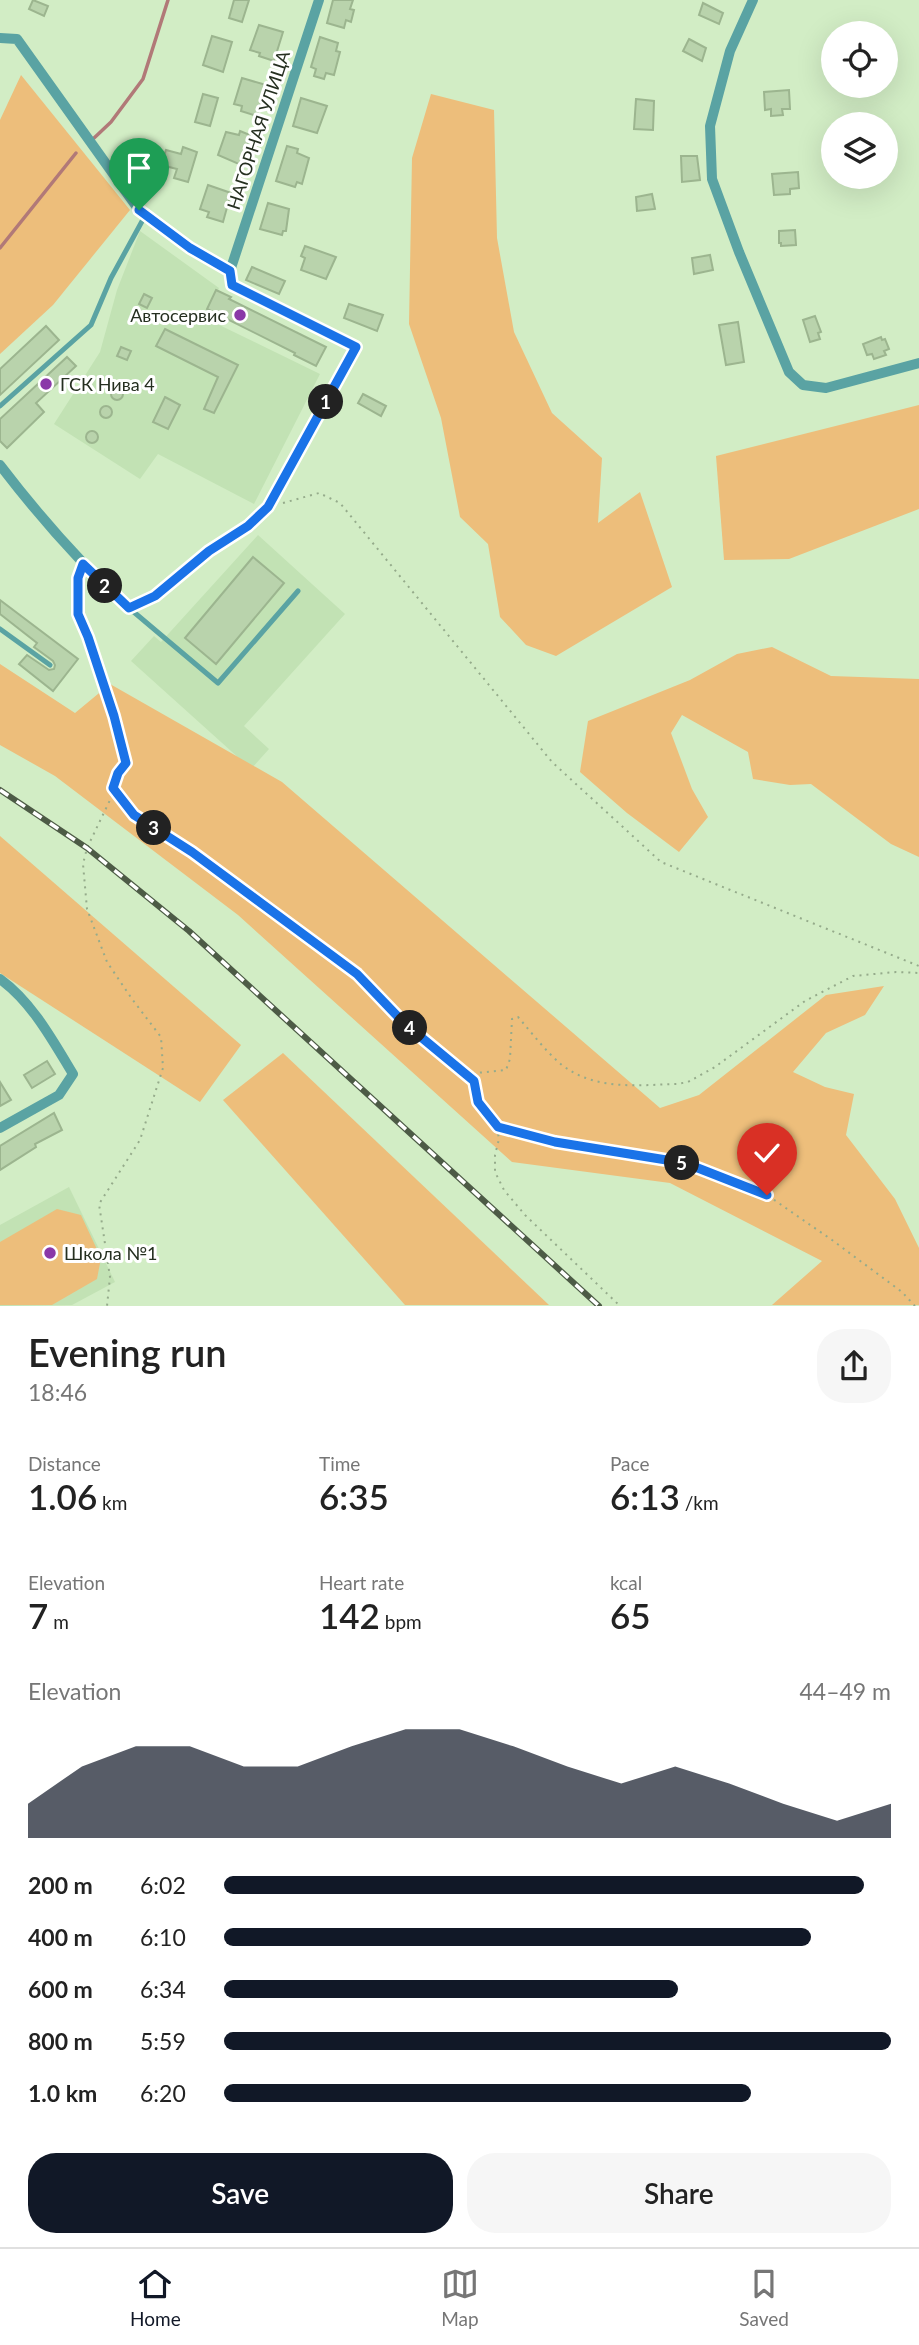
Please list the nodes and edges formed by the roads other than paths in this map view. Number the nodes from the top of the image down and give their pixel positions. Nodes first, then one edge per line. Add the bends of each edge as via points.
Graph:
1 (319, 0) edge
2 (752, 0) edge
3 (0, 38) edge
4 (146, 214) junction
5 (230, 271) junction
6 (919, 363) edge
7 (0, 406) edge
8 (0, 465) edge
9 (298, 592) dead end
10 (129, 608) junction
11 (0, 629) edge
12 (50, 666) dead end
13 (0, 978) edge
14 (0, 1128) edge

1 - 5 street, НАГОРНАЯ УЛИЦА
2 - 6 street via 730,51 710,126 712,179 789,372 803,385 826,388
3 - 4 street via 17,39
4 - 5 street
4 - 7 lane via 91,325
5 - 10 street via 232,285 356,347 268,507 155,596
8 - 10 street via 83,564
9 - 10 lane via 218,683
11 - 12 lane
13 - 14 street via 45,1027 73,1074 59,1095

